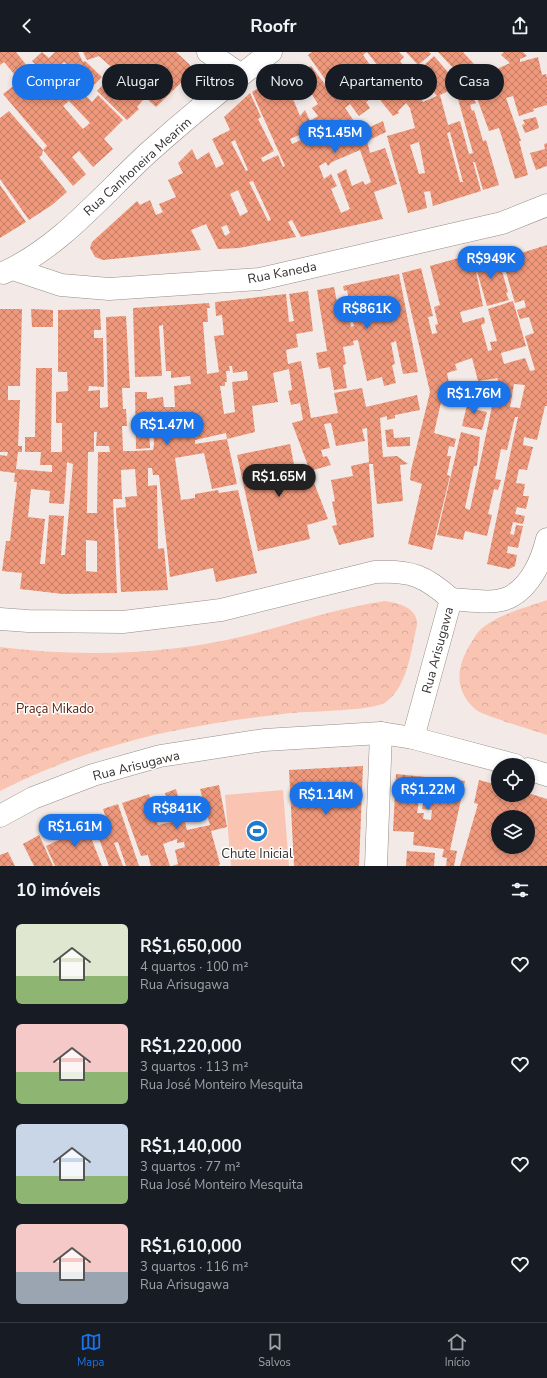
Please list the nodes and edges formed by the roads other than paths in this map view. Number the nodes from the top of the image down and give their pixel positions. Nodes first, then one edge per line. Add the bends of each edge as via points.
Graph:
1 (208, 52) edge
2 (271, 52) edge
3 (225, 64) edge
4 (248, 70) edge
5 (211, 100) edge
6 (547, 206) edge
7 (6, 271) edge
8 (547, 539) edge
9 (451, 599) junction
10 (0, 619) edge
11 (381, 733) junction
12 (413, 738) junction
13 (491, 759) edge
14 (535, 771) edge
15 (547, 775) edge
16 (0, 816) edge
17 (376, 866) edge

1 - 3 street
2 - 4 street, Rua Canhoneira Mearim
5 - 7 street, Rua Canhoneira Mearim via 150,151 53,243
6 - 7 street, Rua Kaneda via 502,223 260,279 109,289 61,285
8 - 9 street via 535,572 509,597 492,601
9 - 10 street, Rua Arisugawa via 435,585 416,575 390,571 376,572 221,610 122,622
9 - 12 street, Rua Arisugawa
11 - 12 street, Rua Arisugawa
11 - 16 street, Rua Arisugawa via 264,740 160,756 93,775 33,798
11 - 17 street
12 - 13 street
14 - 15 street

